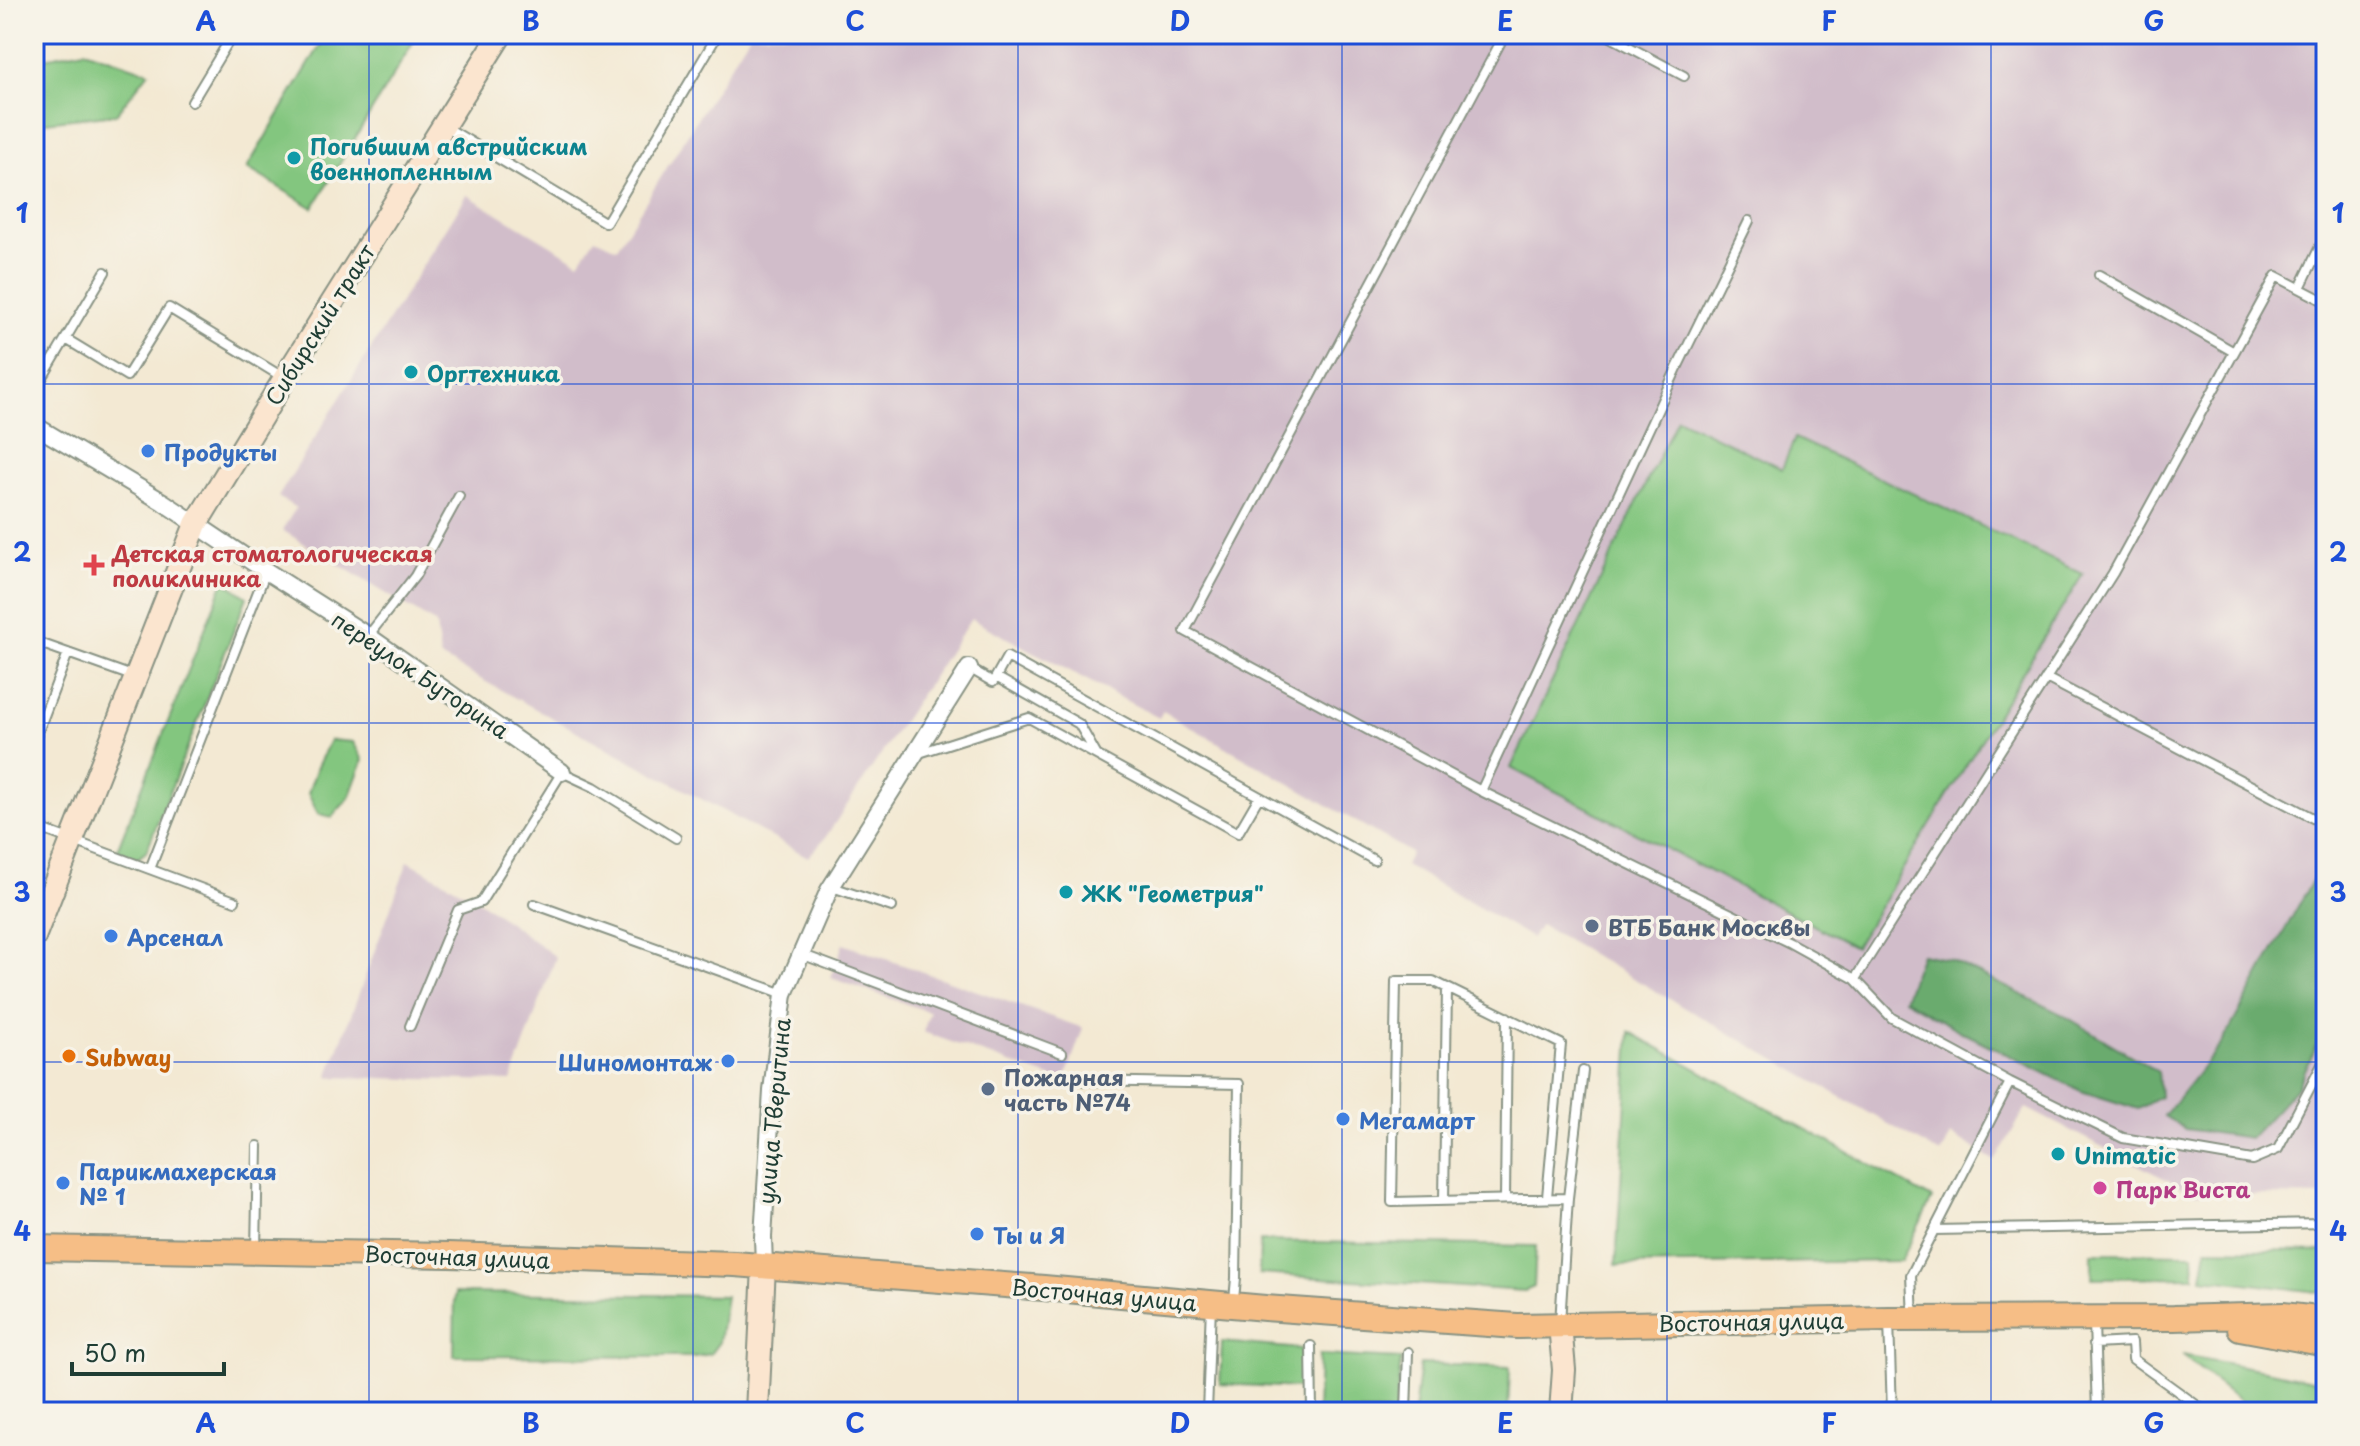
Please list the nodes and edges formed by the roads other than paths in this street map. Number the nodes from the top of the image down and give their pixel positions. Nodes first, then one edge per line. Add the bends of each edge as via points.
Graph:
1 (233, 34) edge
2 (501, 34) edge
3 (718, 34) edge
4 (1505, 34) edge
5 (1605, 34) edge
6 (1684, 76) dead end
7 (192, 102) dead end
8 (443, 126) junction
9 (1749, 221) dead end
10 (2326, 234) edge
11 (105, 272) dead end
12 (2099, 275) dead end
13 (2300, 288) junction
14 (2326, 302) edge
15 (66, 339) junction
16 (2234, 352) junction
17 (285, 378) junction
18 (34, 392) edge
19 (34, 425) edge
20 (459, 496) dead end
21 (196, 524) junction
22 (266, 571) junction
23 (368, 636) junction
24 (34, 641) edge
25 (68, 653) junction
26 (969, 668) joint
27 (136, 677) junction
28 (996, 677) junction
29 (2046, 678) junction
30 (34, 742) edge
31 (914, 754) junction
32 (1096, 755) junction
33 (562, 772) junction
34 (1481, 791) junction
35 (1259, 797) junction
36 (2326, 825) edge
37 (34, 826) edge
38 (676, 838) dead end
39 (72, 840) junction
40 (1374, 860) dead end
41 (150, 869) junction
42 (832, 887) junction
43 (235, 901) dead end
44 (534, 904) dead end
45 (892, 907) dead end
46 (34, 937) edge
47 (801, 953) junction
48 (1855, 979) junction
49 (1447, 988) junction
50 (784, 994) junction
51 (1507, 1017) junction
52 (410, 1026) dead end
53 (1062, 1053) dead end
54 (2326, 1057) edge
55 (1583, 1071) dead end
56 (1084, 1081) dead end
57 (2010, 1082) junction
58 (258, 1146) dead end
59 (1547, 1197) junction
60 (1568, 1198) junction
61 (1505, 1199) junction
62 (1444, 1201) junction
63 (2326, 1223) edge
64 (1934, 1230) junction
65 (34, 1240) edge
66 (34, 1248) edge
67 (69, 1248) junction
68 (256, 1251) junction
69 (34, 1255) edge
70 (764, 1266) junction
71 (1222, 1304) junction
72 (2093, 1318) junction
73 (2174, 1318) junction
74 (1901, 1319) junction
75 (2326, 1320) edge
76 (1560, 1324) junction
77 (2094, 1344) junction
78 (2326, 1344) edge
79 (1311, 1346) dead end
80 (1408, 1352) dead end
81 (757, 1412) edge
82 (1207, 1412) edge
83 (1312, 1412) edge
84 (1406, 1412) edge
85 (1561, 1412) edge
86 (1892, 1412) edge
87 (2097, 1412) edge
88 (2206, 1412) edge

1 - 7 lane
2 - 8 main road, Сибирский тракт
3 - 8 lane via 606,223
4 - 34 lane via 1185,631
5 - 6 lane
8 - 17 main road, Сибирский тракт
9 - 34 lane
10 - 13 lane
11 - 15 lane
12 - 16 lane
13 - 14 lane
13 - 16 lane via 2276,276
15 - 17 lane via 127,376 169,308
15 - 18 lane
16 - 29 lane via 2113,573
17 - 21 main road, Сибирский тракт
19 - 21 street, переулок Буторина
20 - 23 lane via 415,576
21 - 22 street, переулок Буторина
21 - 27 main road, Сибирский тракт
22 - 23 street, переулок Буторина
22 - 41 lane
23 - 33 street, переулок Буторина
24 - 25 lane
25 - 27 lane
25 - 30 lane
26 - 28 lane via 993,682
26 - 31 street, улица Тверитина
27 - 39 main road, Сибирский тракт
28 - 32 lane via 1079,724
28 - 35 lane via 1007,657
29 - 36 lane
29 - 48 lane
31 - 32 lane via 1029,718
31 - 42 street, улица Тверитина
32 - 35 lane via 1238,833
33 - 38 lane
33 - 52 lane via 481,902 458,910
34 - 48 lane
35 - 40 lane
37 - 39 lane
39 - 41 lane
39 - 46 main road, Сибирский тракт
41 - 43 lane
42 - 45 lane
42 - 47 street, улица Тверитина
44 - 50 lane
47 - 50 street, улица Тверитина
47 - 53 lane
48 - 57 lane via 1892,1018
49 - 51 lane
49 - 62 lane
49 - 62 lane via 1433,981 1396,981 1392,1202
50 - 70 street, улица Тверитина via 772,1091
51 - 59 lane via 1561,1044
51 - 61 lane
54 - 57 lane via 2278,1149 2252,1160 2123,1138
55 - 60 lane
56 - 71 lane via 1239,1084 1236,1278
57 - 64 lane
58 - 68 lane
59 - 60 lane
59 - 61 lane
60 - 76 lane
61 - 62 lane
63 - 64 lane
64 - 74 lane via 1911,1275
65 - 67 main road
66 - 67 main road, Восточная улица
67 - 68 main road, Восточная улица
67 - 69 main road
68 - 70 main road, Восточная улица
70 - 71 main road, Восточная улица
70 - 81 main road, улица Тверитина
71 - 76 main road, Восточная улица via 1517,1326
71 - 82 lane
72 - 73 main road, Восточная улица
72 - 74 main road, Восточная улица
72 - 77 lane
73 - 75 main road, Восточная улица via 2283,1315
73 - 78 main road, Восточная улица
74 - 76 main road, Восточная улица
74 - 86 lane
76 - 85 main road
77 - 87 lane
77 - 88 lane via 2132,1342 2133,1359
79 - 83 lane
80 - 84 lane

